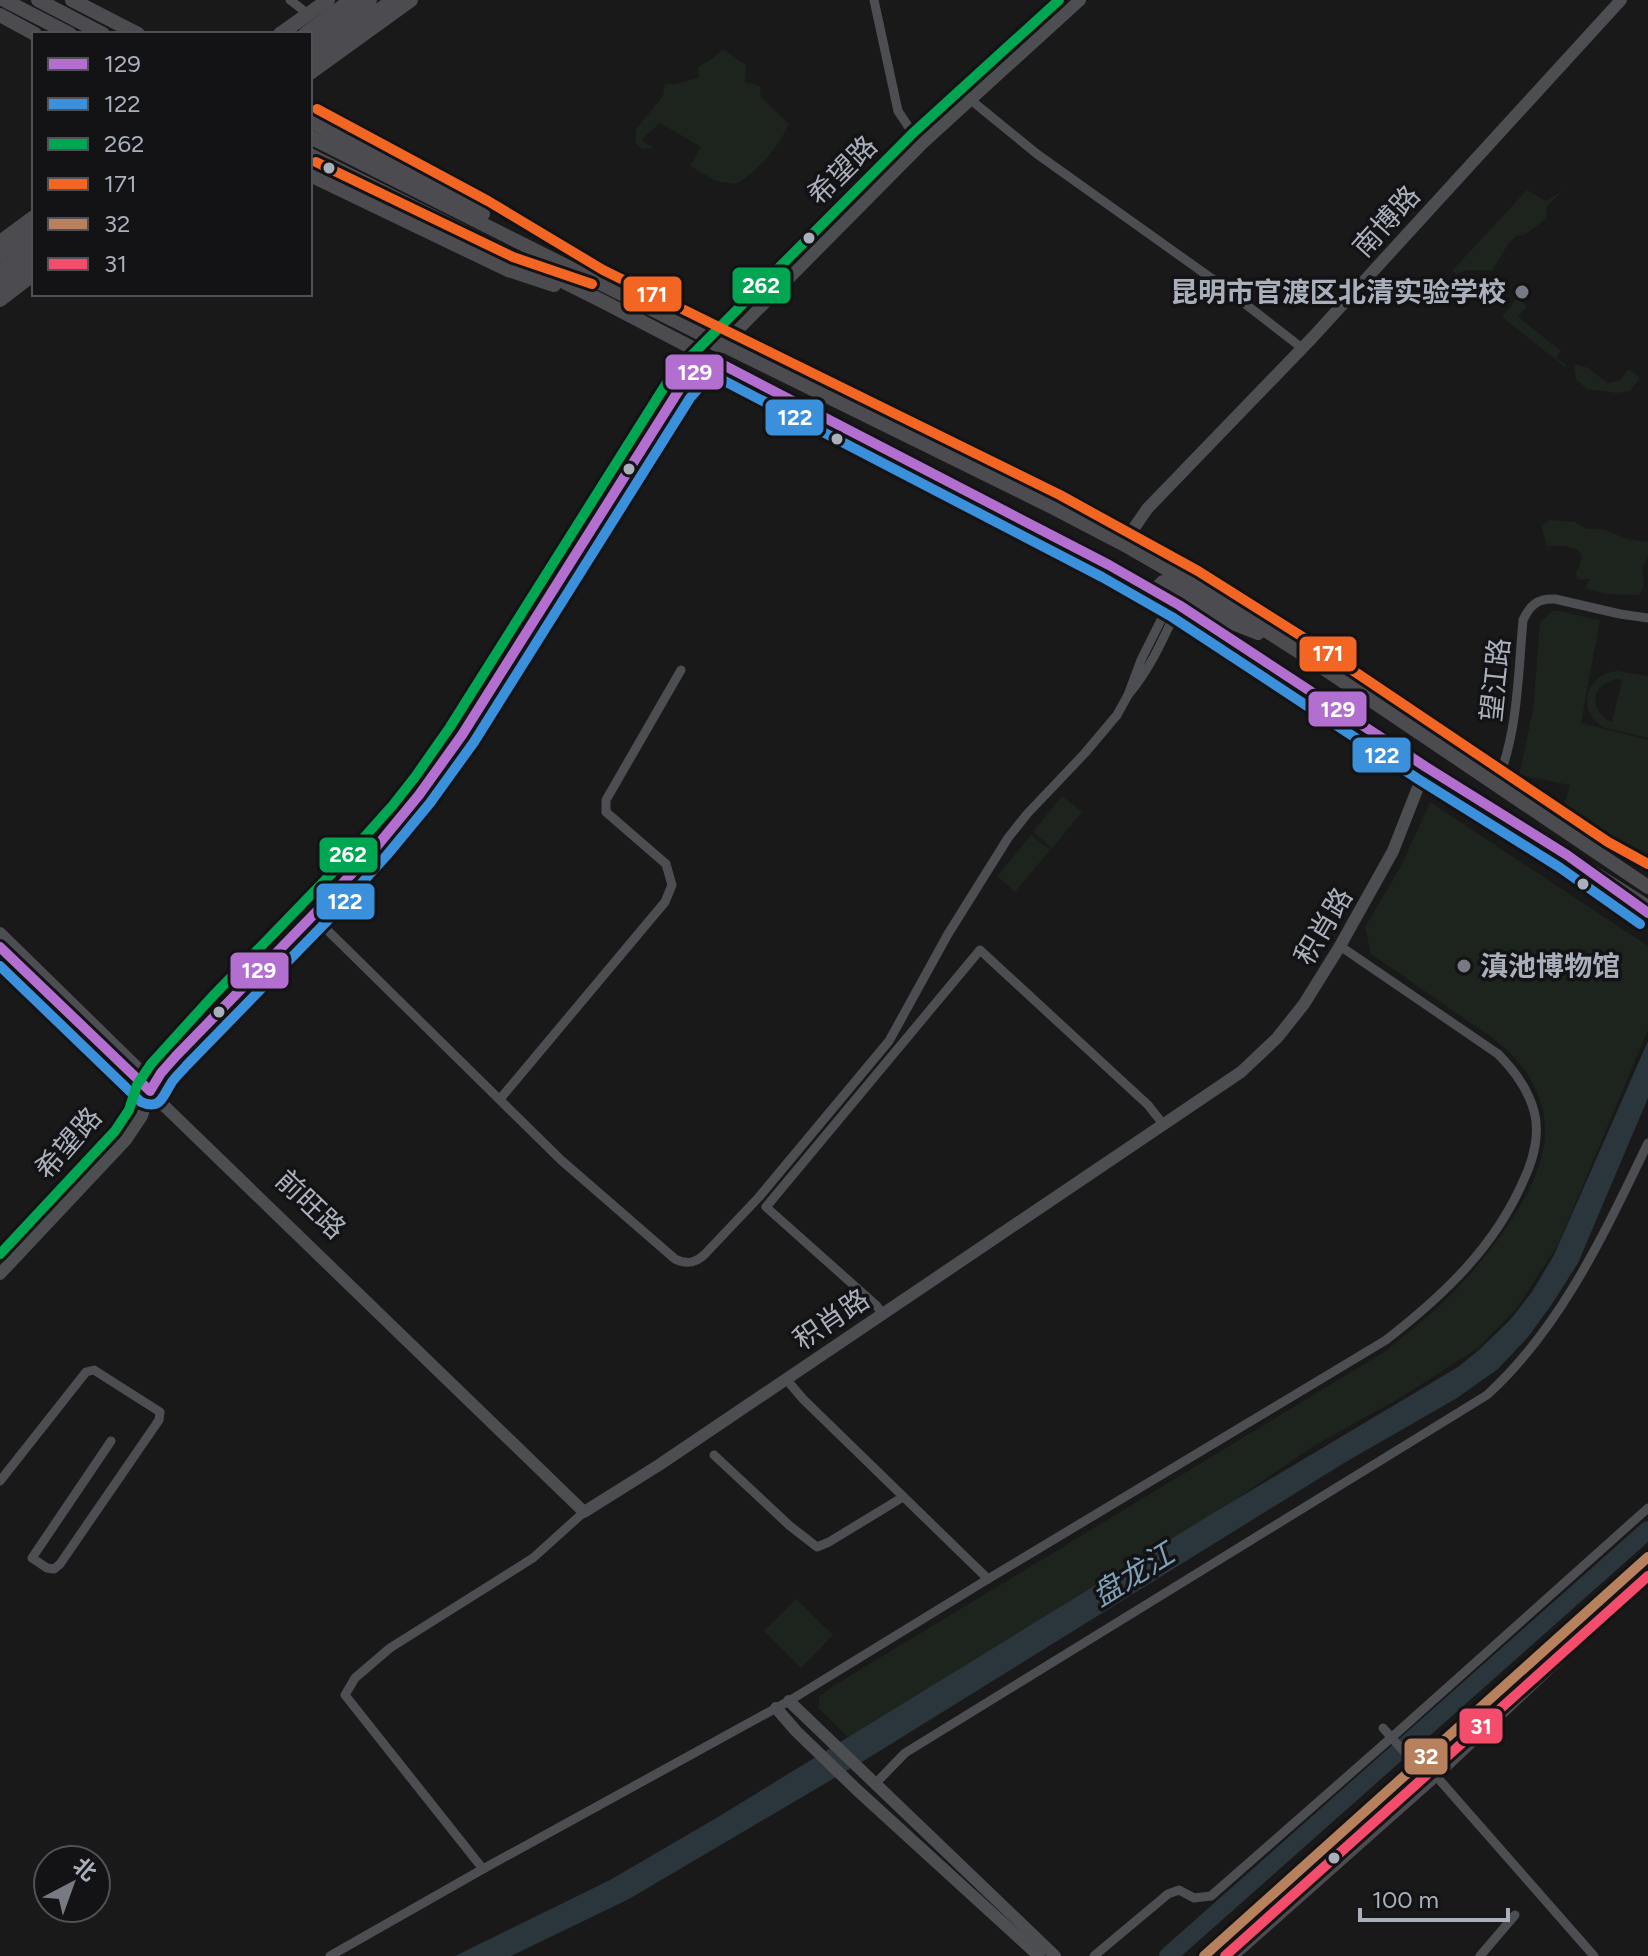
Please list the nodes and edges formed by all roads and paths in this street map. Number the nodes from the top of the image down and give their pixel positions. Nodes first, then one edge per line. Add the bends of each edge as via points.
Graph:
1 (4, 0) edge
2 (38, 0) edge
3 (72, 0) edge
4 (290, 0) edge
5 (328, 0) edge
6 (351, 0) edge
7 (370, 0) edge
8 (393, 0) edge
9 (411, 0) edge
10 (874, 0) edge
11 (1058, 0) edge
12 (1080, 0) edge
13 (1621, 0) edge
14 (308, 14) junction
15 (0, 15) edge
16 (32, 32) edge
17 (66, 32) edge
18 (99, 32) edge
19 (134, 32) edge
20 (283, 32) edge
21 (308, 32) edge
22 (312, 43) edge
23 (312, 59) edge
24 (312, 72) edge
25 (959, 89) junction
26 (969, 100) junction
27 (312, 122) edge
28 (912, 132) junction
29 (312, 138) edge
30 (312, 156) edge
31 (312, 176) edge
32 (32, 218) edge
33 (32, 231) edge
34 (0, 242) edge
35 (32, 248) edge
36 (0, 255) edge
37 (32, 260) edge
38 (0, 271) edge
39 (32, 276) edge
40 (596, 282) junction
41 (0, 284) edge
42 (0, 300) edge
43 (604, 302) junction
44 (709, 338) junction
45 (723, 345) junction
46 (1302, 348) junction
47 (702, 354) junction
48 (1123, 544) junction
49 (1172, 601) junction
50 (1648, 618) edge
51 (1291, 647) junction
52 (681, 670) dead end
53 (1426, 767) junction
54 (1497, 783) junction
55 (1601, 854) junction
56 (1567, 855) junction
57 (1648, 880) edge
58 (1648, 887) edge
59 (1648, 907) edge
60 (1648, 913) edge
61 (312, 915) junction
62 (0, 933) edge
63 (1340, 946) junction
64 (0, 947) edge
65 (15, 962) junction
66 (0, 972) edge
67 (147, 1083) junction
68 (500, 1099) junction
69 (1163, 1124) junction
70 (1648, 1143) edge
71 (0, 1255) edge
72 (0, 1274) edge
73 (882, 1313) junction
74 (786, 1379) junction
75 (111, 1441) dead end
76 (714, 1455) dead end
77 (0, 1481) edge
78 (903, 1497) junction
79 (1648, 1508) edge
80 (586, 1510) junction
81 (1648, 1557) edge
82 (1648, 1573) edge
83 (988, 1579) junction
84 (789, 1701) junction
85 (776, 1708) junction
86 (1383, 1728) dead end
87 (1393, 1740) junction
88 (1415, 1760) junction
89 (1435, 1775) junction
90 (872, 1782) junction
91 (483, 1869) junction
92 (1515, 1915) dead end
93 (330, 1956) edge
94 (1039, 1956) edge
95 (1055, 1956) edge
96 (1094, 1956) edge
97 (1204, 1956) edge
98 (1231, 1956) edge
99 (1480, 1956) edge
100 (1594, 1956) edge

1 - 17 main road
2 - 18 main road
3 - 19 main road
4 - 14 street
5 - 14 main road
6 - 21 main road
7 - 22 main road
8 - 23 main road
9 - 24 main road
10 - 28 street via 898,111
11 - 25 street, 希望路
12 - 26 street, 希望路
13 - 46 street, 南博路
14 - 20 main road
15 - 16 main road
25 - 26 street
25 - 28 street, 希望路
26 - 45 street, 希望路
26 - 46 street
27 - 40 main road
28 - 44 street, 希望路
29 - 40 main road
30 - 43 main road
31 - 43 main road via 508,270
32 - 34 main road
33 - 36 main road
35 - 38 main road
37 - 41 main road
39 - 42 main road
40 - 44 main road
43 - 47 main road
44 - 45 main road
44 - 47 street, 希望路
45 - 47 street, 希望路
45 - 48 main road
46 - 48 street, 南博路 via 1147,509
47 - 49 main road
47 - 61 street, 希望路 via 435,774
47 - 67 street, 希望路 via 673,376 416,782 306,909 165,1051
48 - 51 main road
49 - 51 main road via 1158,587 1163,582 1225,620
49 - 53 main road
49 - 68 street via 1117,715 1008,838 889,1041 759,1197 698,1261 675,1259
50 - 54 street, 望江路 via 1555,599 1534,603 1523,620 1514,725
51 - 54 main road
52 - 68 street via 606,800 606,812 666,864 669,894
53 - 56 main road
53 - 63 street, 积肖路 via 1393,851
54 - 55 main road
55 - 57 main road
55 - 58 main road
56 - 59 main road
56 - 60 main road
61 - 67 street, 希望路
61 - 68 street
62 - 67 street, 前旺路
63 - 69 street, 积肖路 via 1277,1038 1241,1072
63 - 83 street via 1511,1068 1535,1113 1536,1138 1514,1204 1460,1276 1386,1340
64 - 65 street, 前旺路
65 - 66 street
65 - 67 street, 前旺路
67 - 71 street, 希望路 via 114,1130
67 - 72 street, 希望路 via 142,1116 126,1140
67 - 80 street, 前旺路
69 - 73 street, 积肖路
69 - 73 street via 980,950 766,1207
70 - 90 street via 1566,1297 1524,1357 1487,1395 905,1753
73 - 74 street, 积肖路
74 - 78 street
74 - 80 street, 积肖路
75 - 77 street via 32,1558 54,1569 160,1412 90,1370
76 - 78 street via 817,1547
78 - 83 street
79 - 87 street
80 - 91 street, 积肖路 via 533,1558 390,1648 355,1678 345,1695
81 - 88 main road
82 - 89 main road
83 - 84 street
84 - 85 street
84 - 90 street
85 - 91 street
85 - 94 street via 856,1789
86 - 87 street
87 - 88 street
87 - 96 street via 1211,1896 1194,1898 1179,1890 1168,1894
88 - 89 street
88 - 97 main road
89 - 98 main road
89 - 100 street
90 - 95 street
91 - 93 street
92 - 99 street

